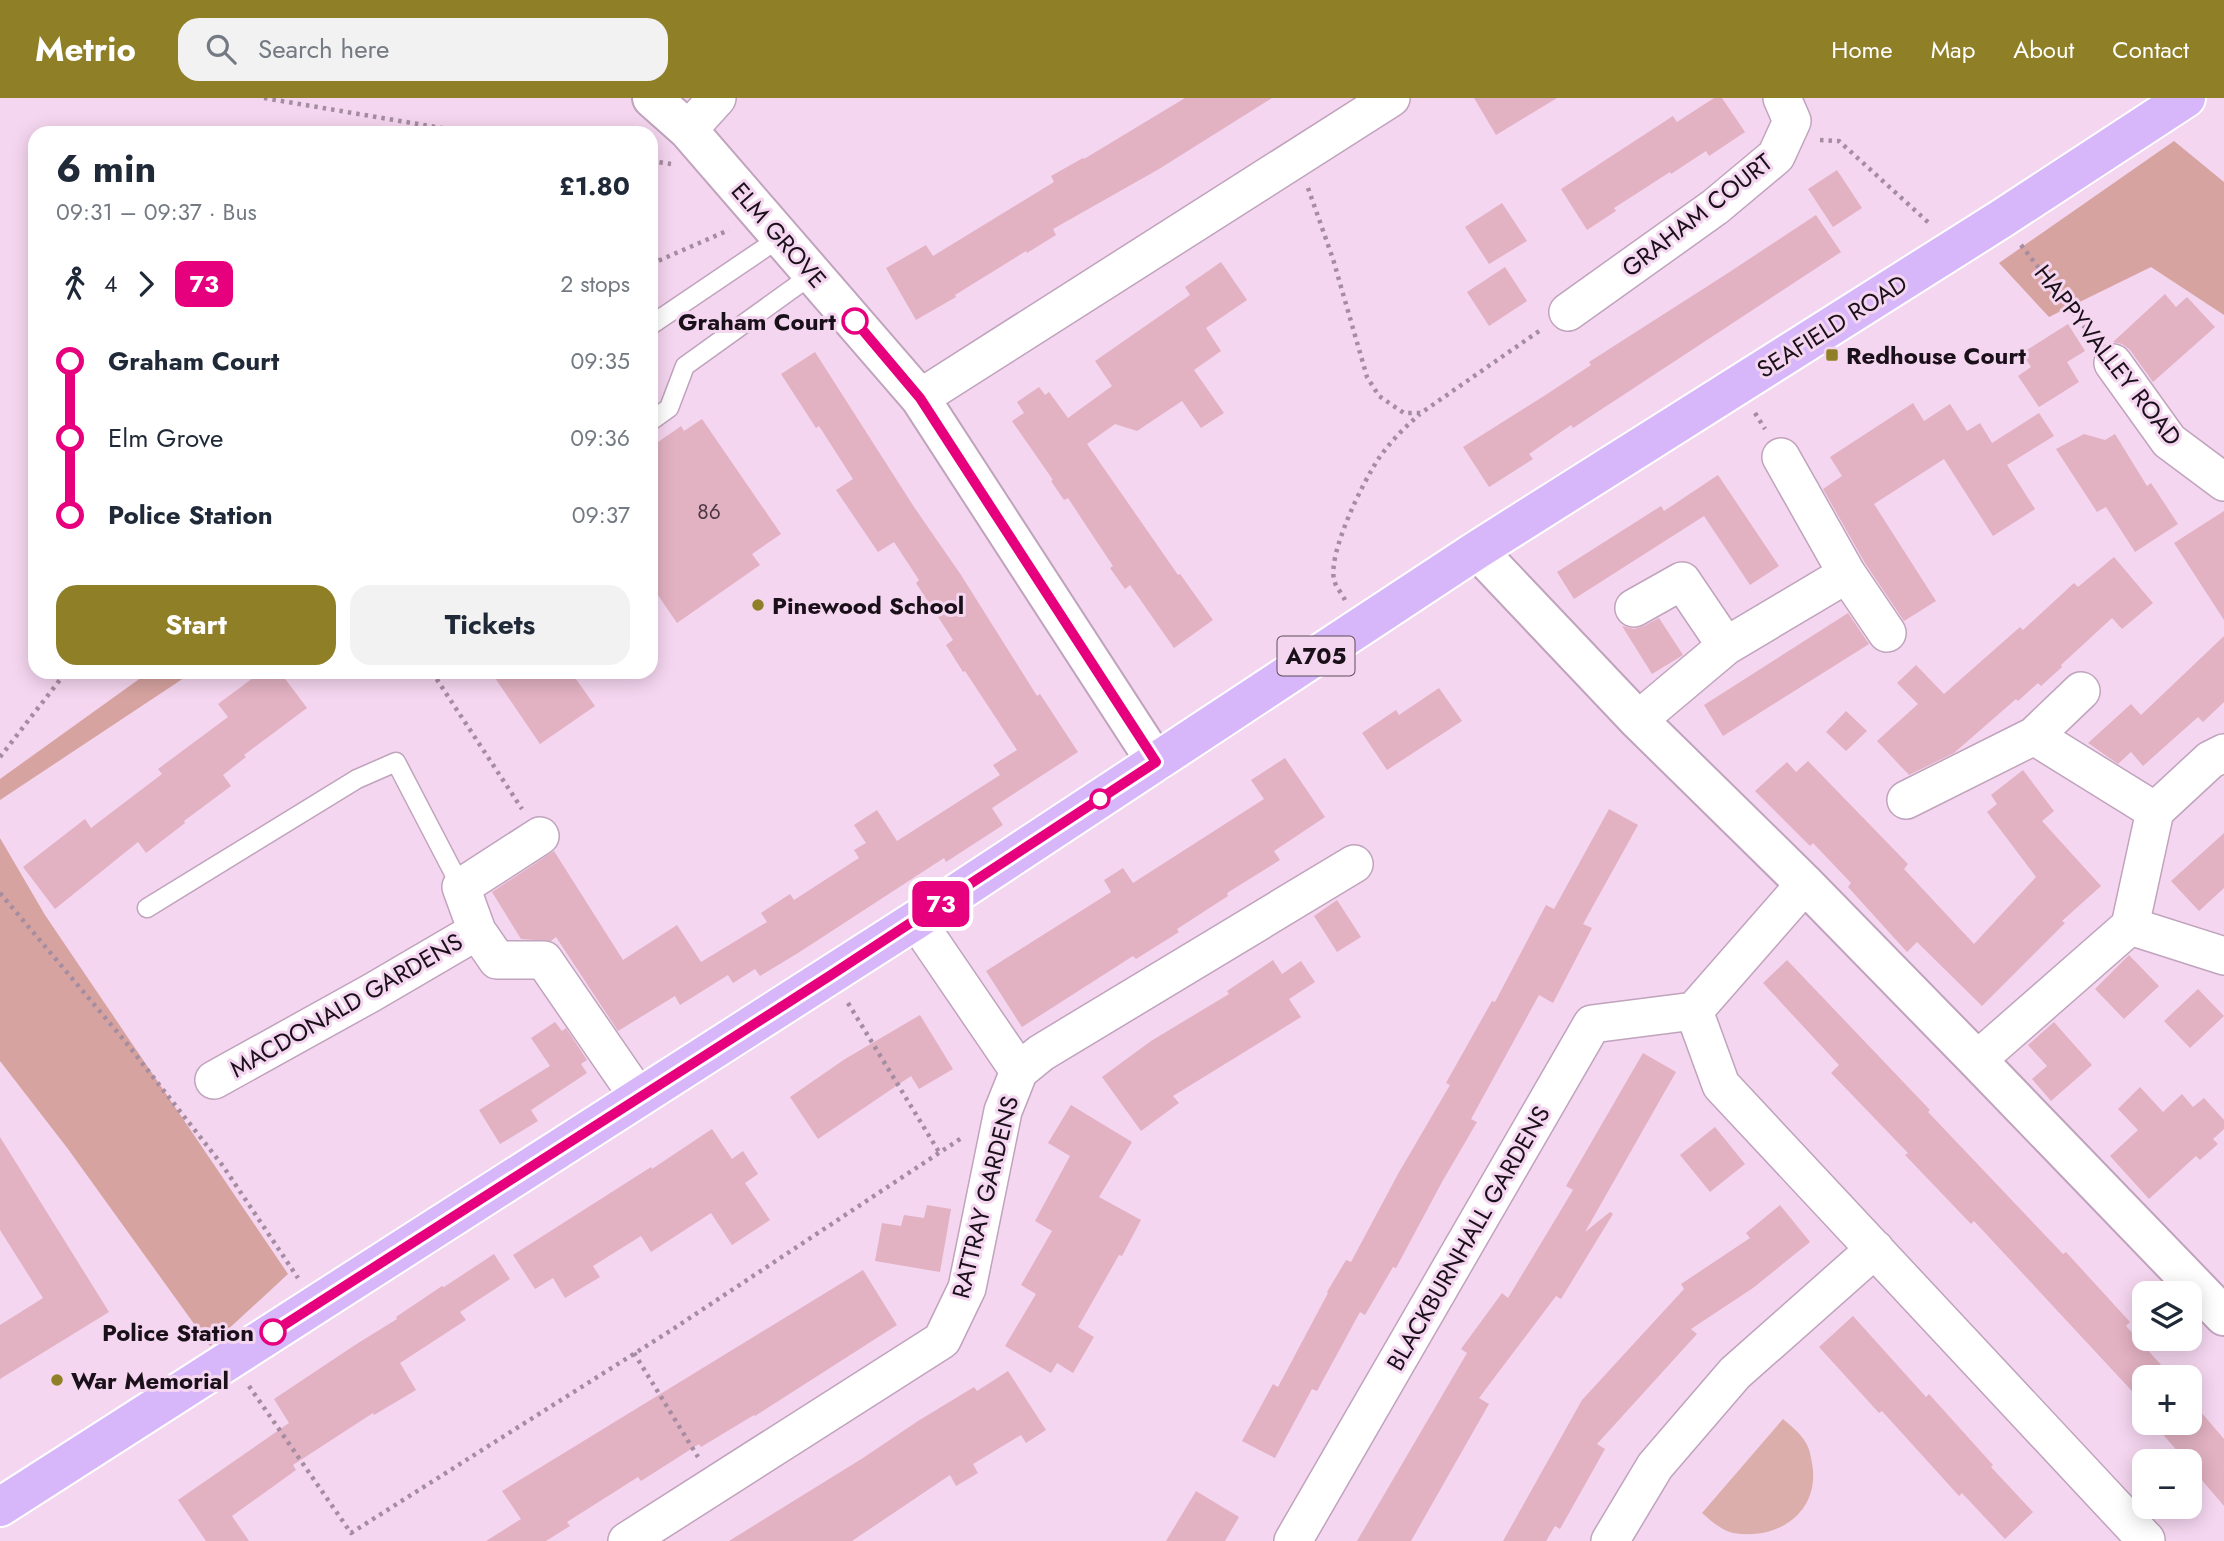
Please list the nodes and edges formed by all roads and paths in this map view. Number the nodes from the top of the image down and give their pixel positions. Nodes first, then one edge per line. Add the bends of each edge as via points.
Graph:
1 (264, 98) edge
2 (652, 98) edge
3 (717, 98) edge
4 (1391, 98) edge
5 (1782, 98) edge
6 (2186, 98) edge
7 (430, 126) edge
8 (688, 130) junction
9 (1784, 137) junction
10 (1291, 161) junction
11 (2001, 219) junction
12 (772, 226) junction
13 (1952, 250) junction
14 (658, 262) edge
15 (813, 274) junction
16 (1568, 312) joint
17 (658, 319) edge
18 (2113, 363) joint
19 (1737, 386) junction
20 (920, 398) junction
21 (1421, 413) junction
22 (658, 416) edge
23 (1781, 457) joint
24 (2224, 482) edge
25 (1477, 550) junction
26 (1847, 574) junction
27 (1634, 608) dead end
28 (1360, 627) junction
29 (1887, 633) dead end
30 (1726, 646) junction
31 (61, 679) edge
32 (437, 679) edge
33 (2081, 691) dead end
34 (1638, 720) junction
35 (2034, 736) junction
36 (2224, 753) edge
37 (0, 757) edge
38 (1156, 762) junction
39 (1906, 800) dead end
40 (2155, 811) junction
41 (540, 836) joint
42 (1354, 864) dead end
43 (1805, 884) junction
44 (461, 887) junction
45 (0, 893) edge
46 (147, 908) dead end
47 (916, 920) junction
48 (2130, 926) junction
49 (477, 931) junction
50 (2224, 956) edge
51 (831, 975) junction
52 (1694, 1011) junction
53 (1977, 1060) junction
54 (1019, 1072) junction
55 (215, 1080) dead end
56 (639, 1097) junction
57 (1003, 1111) junction
58 (939, 1153) junction
59 (1875, 1249) junction
60 (316, 1305) junction
61 (2224, 1316) edge
62 (634, 1353) junction
63 (230, 1359) junction
64 (715, 1485) junction
65 (0, 1507) edge
66 (2146, 1539) edge
67 (628, 1541) edge
68 (1293, 1541) edge
69 (1610, 1541) edge

1 - 7 path
2 - 8 street, ELM GROVE
3 - 8 street
4 - 10 street
5 - 9 street, GRAHAM COURT via 1791,121
6 - 11 main road, SEAFIELD ROAD / A705
8 - 12 street, ELM GROVE
9 - 13 path via 1839,141
9 - 16 street, GRAHAM COURT via 1776,156 1715,207
10 - 20 street
10 - 21 path via 1311,192 1367,377 1379,397 1404,413
11 - 13 main road, SEAFIELD ROAD / A705
11 - 18 path, HAPPYVALLEY ROAD
12 - 14 path
12 - 15 street, ELM GROVE
12 - 17 lane
13 - 19 main road, SEAFIELD ROAD / A705
15 - 20 street, ELM GROVE
15 - 22 lane via 685,366 669,408
16 - 21 path
18 - 24 street, HAPPYVALLEY ROAD via 2169,441
19 - 23 path
19 - 25 main road, SEAFIELD ROAD / A705
20 - 38 street, ELM GROVE
21 - 28 path via 1378,459 1336,550 1334,581
23 - 26 street
25 - 28 main road, A705
25 - 34 street
26 - 29 street
26 - 30 street
27 - 30 street via 1682,581
28 - 38 main road, A705
30 - 34 street
31 - 37 path
32 - 41 path
33 - 35 street
34 - 43 street
35 - 39 street
35 - 40 street
36 - 40 street via 2210,760
38 - 47 main road, A705
40 - 48 street
41 - 44 street
42 - 54 street, RATTRAY GARDENS via 1041,1053
43 - 52 street
43 - 53 street
44 - 46 lane via 396,762 357,779
44 - 49 street, MACDONALD GARDENS
45 - 60 path via 223,1166
47 - 51 main road, A705
47 - 54 street
48 - 50 street
48 - 53 street
49 - 55 street, MACDONALD GARDENS
49 - 56 street, MACDONALD GARDENS via 497,960 544,960
51 - 56 main road, A705
51 - 58 path
52 - 59 street via 1721,1085
52 - 68 street, BLACKBURNHALL GARDENS via 1592,1024
53 - 61 street
54 - 57 street, RATTRAY GARDENS
56 - 60 main road, A705
57 - 58 path
57 - 64 street, RATTRAY GARDENS via 967,1288 942,1340
58 - 62 path
59 - 66 street
59 - 69 street via 1735,1373 1654,1466
60 - 63 main road, A705
62 - 63 path via 351,1533
62 - 64 path
63 - 65 main road, A705
64 - 67 street, RATTRAY GARDENS

